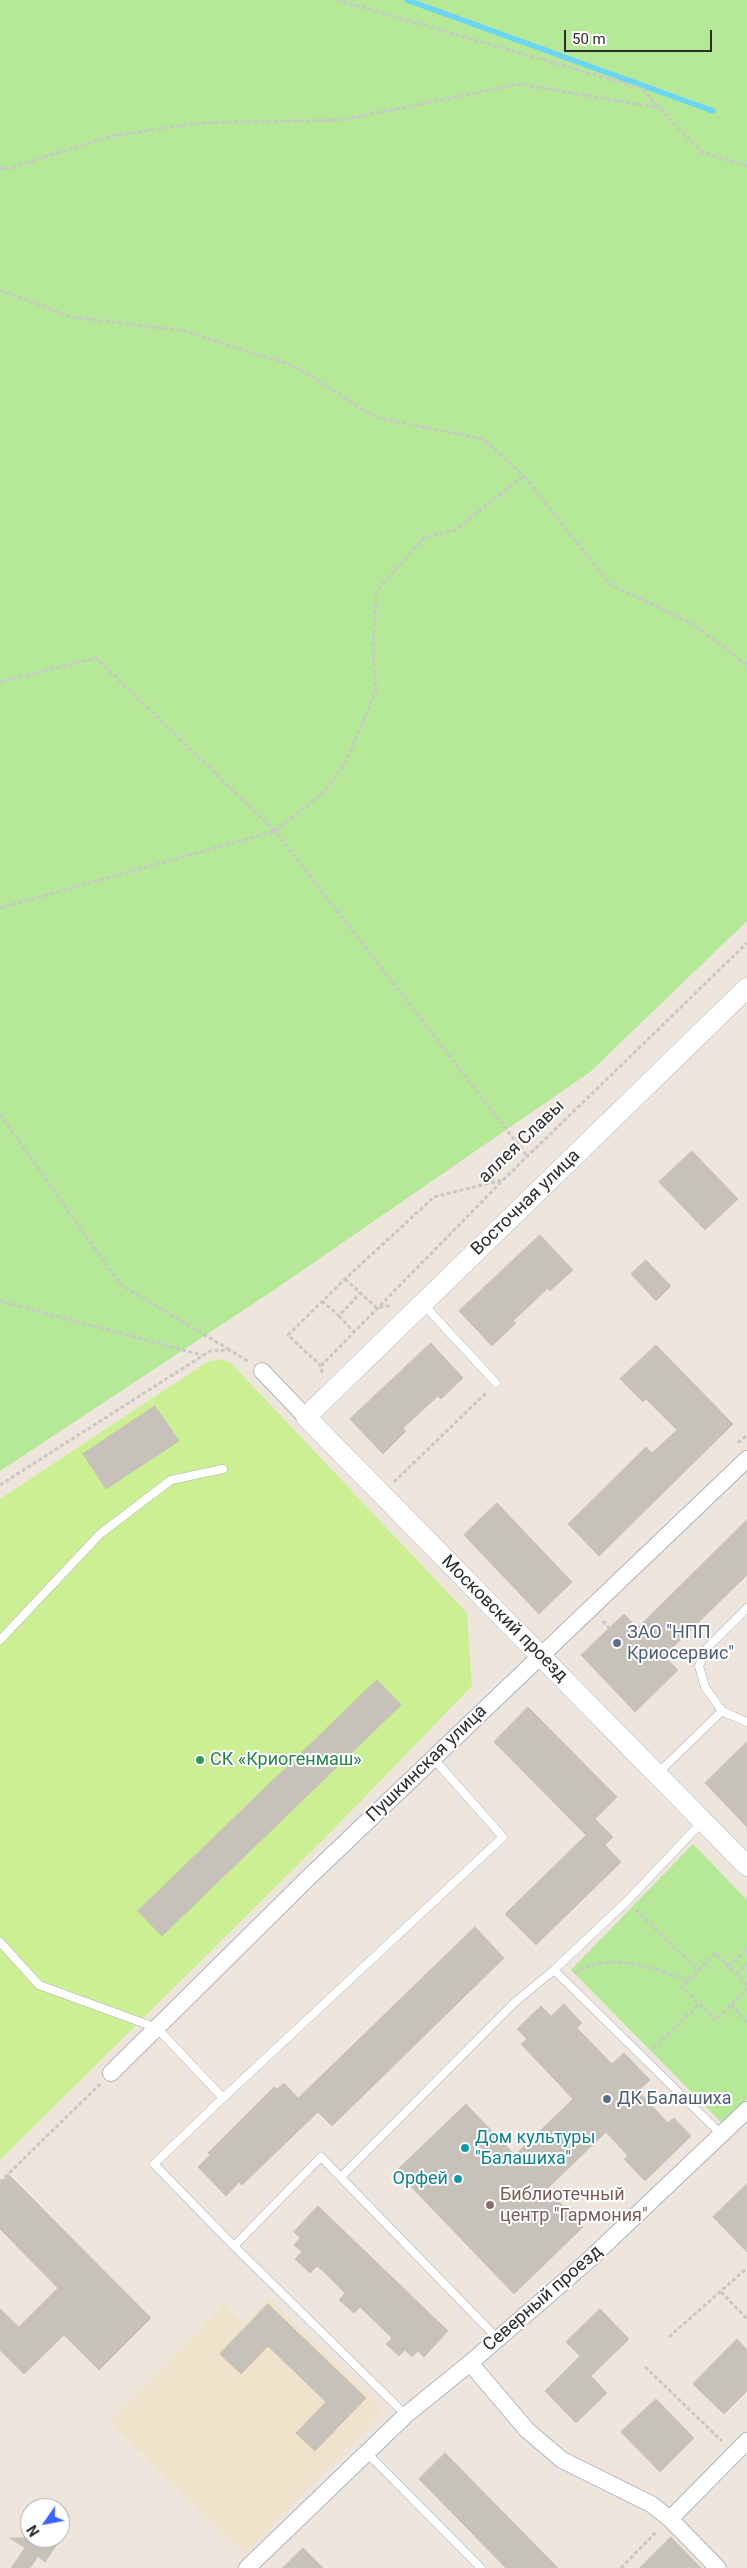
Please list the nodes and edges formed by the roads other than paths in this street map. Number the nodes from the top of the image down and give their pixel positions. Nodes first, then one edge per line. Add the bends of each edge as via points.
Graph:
1 (747, 988) edge
2 (423, 1303) junction
3 (262, 1371) road end
4 (496, 1383) road end
5 (306, 1417) junction
6 (747, 1459) edge
7 (223, 1469) dead end
8 (747, 1608) edge
9 (0, 1640) edge
10 (540, 1655) junction
11 (722, 1711) junction
12 (747, 1722) edge
13 (433, 1758) junction
14 (657, 1774) junction
15 (703, 1821) junction
16 (747, 1866) edge
17 (0, 1942) edge
18 (554, 1970) junction
19 (157, 2028) junction
20 (111, 2073) road end
21 (223, 2098) junction
22 (747, 2110) edge
23 (722, 2135) junction
24 (341, 2177) junction
25 (234, 2246) junction
26 (498, 2339) junction
27 (470, 2363) junction
28 (406, 2415) junction
29 (747, 2441) edge
30 (367, 2453) junction
31 (670, 2519) junction
32 (248, 2568) edge
33 (480, 2568) edge
34 (718, 2568) edge

1 - 2 street, Восточная улица
2 - 4 lane
2 - 5 street, Восточная улица
3 - 5 street, Московский проезд
5 - 10 street, Московский проезд
6 - 10 street, Пушкинская улица
7 - 9 lane via 172,1480 100,1534
8 - 11 lane via 707,1648 699,1666 705,1687
10 - 13 street, Пушкинская улица
10 - 14 street, Московский проезд
11 - 12 lane
11 - 14 lane
13 - 19 street, Пушкинская улица
13 - 21 lane via 503,1837
14 - 15 street, Московский проезд
15 - 16 street, Московский проезд
15 - 18 lane via 627,1901
17 - 19 lane via 39,1985
18 - 23 lane
18 - 24 lane via 514,2002
19 - 20 street, Пушкинская улица
19 - 21 lane
21 - 25 lane via 154,2164
22 - 23 street, Северный проезд
23 - 26 street, Северный проезд via 590,2260
24 - 25 lane via 321,2157
24 - 26 lane
25 - 28 lane
26 - 27 street, Северный проезд
27 - 28 street, Северный проезд
27 - 31 street, Северный проезд via 527,2430 562,2460 651,2504
28 - 30 street, Северный проезд
29 - 31 street
30 - 32 street, Северный проезд
30 - 33 lane
31 - 34 street, Северный проезд

